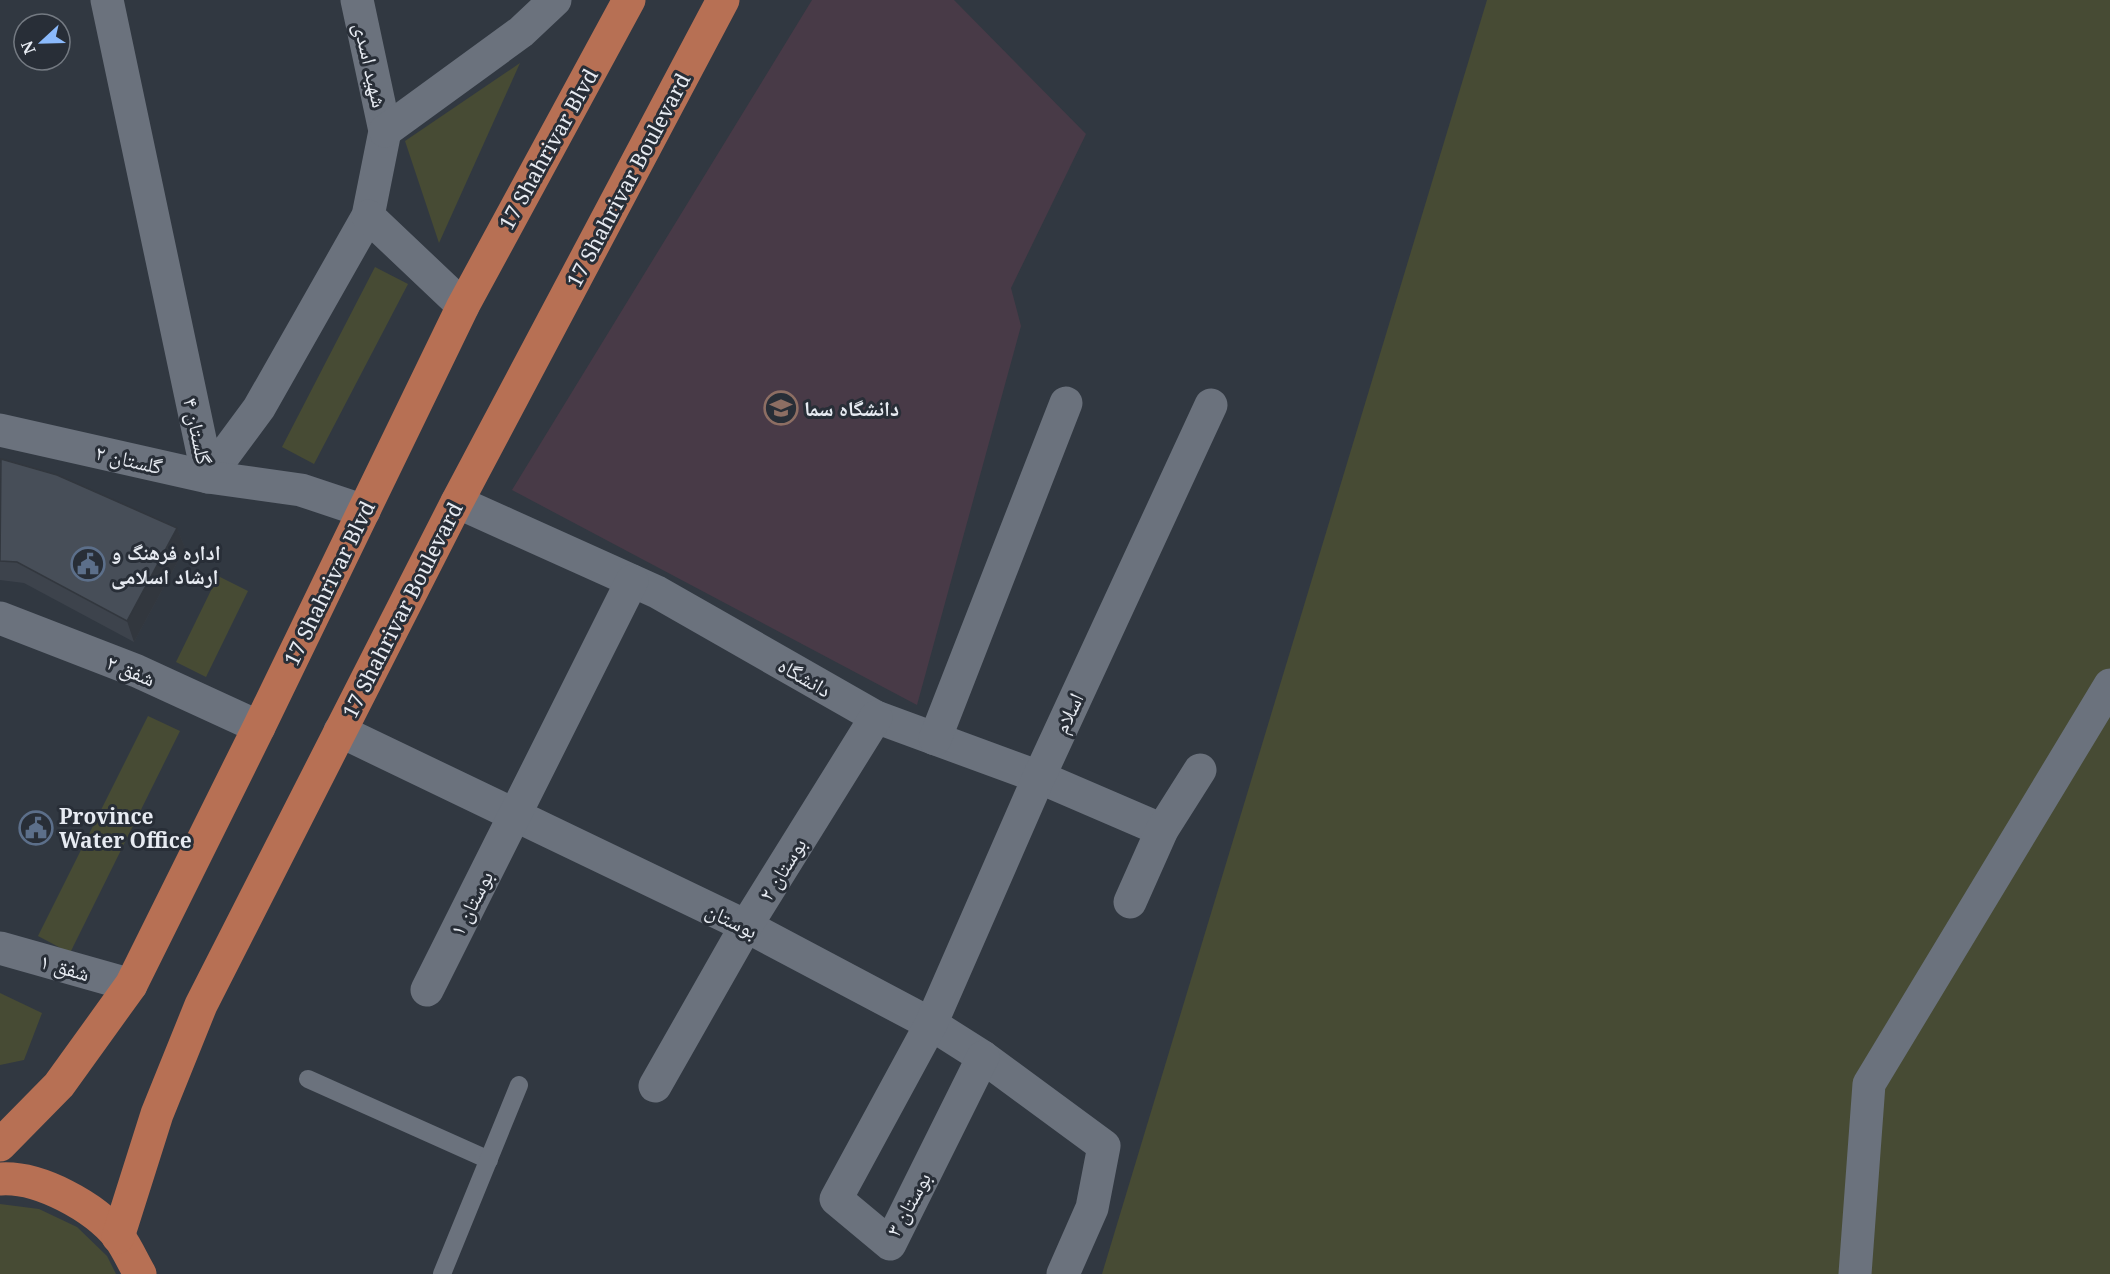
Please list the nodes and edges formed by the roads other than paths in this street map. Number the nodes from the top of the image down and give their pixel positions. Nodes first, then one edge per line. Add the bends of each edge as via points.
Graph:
1 (107, 0) edge
2 (357, 0) edge
3 (555, 0) edge
4 (629, 0) edge
5 (723, 0) edge
6 (386, 131) junction
7 (368, 216) junction
8 (463, 306) junction
9 (1066, 403) dead end
10 (1211, 405) dead end
11 (0, 430) edge
12 (208, 477) junction
13 (457, 502) junction
14 (364, 511) junction
15 (632, 581) junction
16 (0, 618) edge
17 (2110, 685) edge
18 (876, 717) junction
19 (259, 727) junction
20 (340, 731) junction
21 (935, 739) junction
22 (1200, 770) dead end
23 (1039, 777) junction
24 (515, 817) junction
25 (1162, 830) junction
26 (1130, 902) dead end
27 (746, 926) junction
28 (0, 948) edge
29 (131, 985) junction
30 (427, 990) dead end
31 (931, 1024) junction
32 (983, 1057) junction
33 (308, 1079) dead end
34 (519, 1085) dead end
35 (655, 1086) dead end
36 (0, 1145) edge
37 (489, 1160) junction
38 (0, 1179) edge
39 (118, 1237) junction
40 (140, 1274) edge
41 (442, 1274) edge
42 (1063, 1274) edge
43 (1856, 1274) edge

1 - 12 street, گلستان ۴
2 - 6 street, شهید اسدی
3 - 6 street via 521,32
4 - 8 main road, 17 Shahrivar Blvd
5 - 13 main road, 17 Shahrivar Boulevard
6 - 7 street, گلستان ۴
7 - 8 street
7 - 12 street, گلستان ۴ via 259,408
8 - 14 main road, 17 Shahrivar Blvd
9 - 21 street
10 - 23 street, اسلام
11 - 12 street, گلستان ۲
12 - 14 street, گلستان ۲ via 301,490
13 - 15 street, دانشگاه
13 - 20 main road, 17 Shahrivar Boulevard
14 - 19 main road, 17 Shahrivar Blvd
15 - 18 street, دانشگاه
15 - 24 street, بوستان ۱
16 - 19 street, شفق ۲ via 137,671
17 - 43 street via 1869,1084
18 - 21 street, دانشگاه
18 - 27 street, بوستان ۲
19 - 29 main road, 17 Shahrivar Blvd
20 - 24 street, بوستان
20 - 39 main road, 17 Shahrivar Boulevard via 201,1005 157,1114
21 - 23 street, دانشگاه
22 - 25 street
23 - 25 street, دانشگاه
23 - 31 street, اسلام
24 - 27 street, بوستان
24 - 30 street, بوستان ۱
25 - 26 street
27 - 31 street, بوستان
27 - 35 street, بوستان ۲
28 - 29 street, شفق ۱
29 - 36 main road, 17 Shahrivar Blvd via 59,1085
31 - 32 street, بوستان
31 - 32 street, بوستان ۳ via 837,1199 890,1244
32 - 42 street, بوستان via 1104,1146 1092,1208
33 - 37 lane
34 - 37 lane
37 - 41 lane
38 - 39 main road via 49,1187 87,1208
39 - 40 main road

